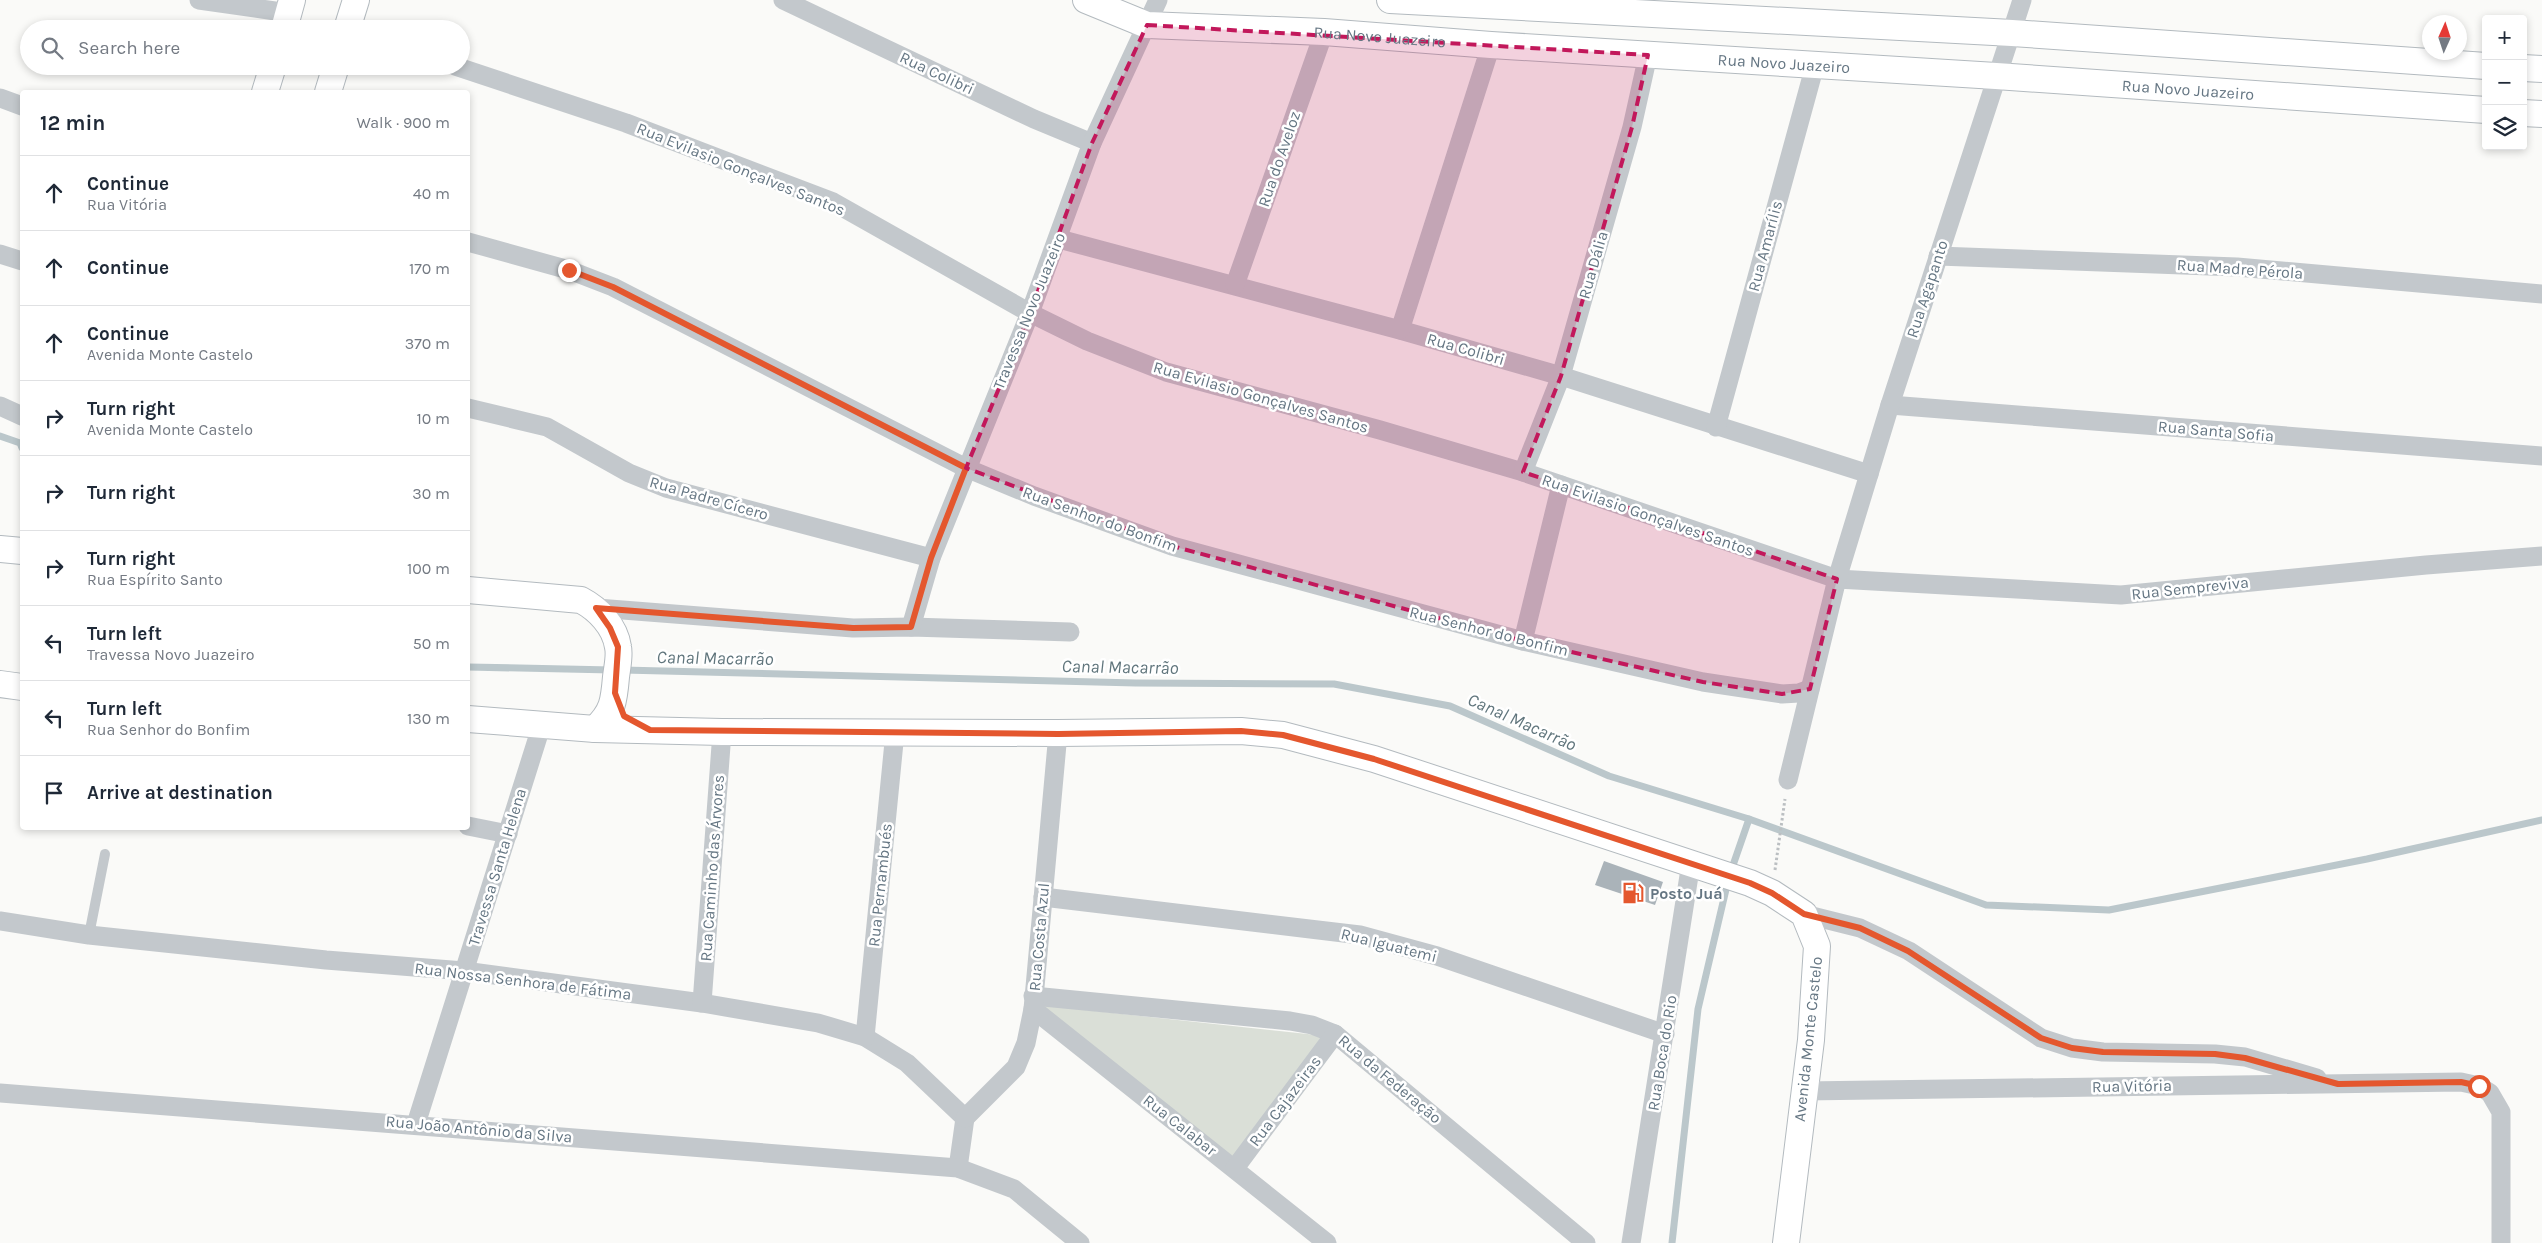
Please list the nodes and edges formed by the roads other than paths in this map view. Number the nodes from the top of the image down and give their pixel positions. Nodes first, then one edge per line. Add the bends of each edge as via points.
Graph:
1 (199, 0) edge
2 (356, 0) edge
3 (783, 0) edge
4 (1086, 0) edge
5 (1158, 0) edge
6 (1390, 0) edge
7 (2022, 0) edge
8 (1651, 7) edge
9 (288, 14) edge
10 (350, 20) edge
11 (1147, 25) junction
12 (1324, 32) junction
13 (2012, 33) junction
14 (1491, 45) junction
15 (1648, 54) junction
16 (1815, 65) junction
17 (2482, 66) edge
18 (2527, 68) edge
19 (2542, 69) edge
20 (470, 71) edge
21 (270, 75) edge
22 (333, 75) edge
23 (1996, 76) junction
24 (266, 90) edge
25 (329, 90) edge
26 (0, 98) edge
27 (20, 105) edge
28 (2482, 110) edge
29 (2527, 113) edge
30 (2542, 114) edge
31 (1092, 143) junction
32 (1059, 239) junction
33 (470, 243) edge
34 (0, 254) edge
35 (1938, 256) junction
36 (20, 261) edge
37 (1235, 285) junction
38 (2542, 294) edge
39 (1030, 313) junction
40 (1400, 330) junction
41 (1561, 376) junction
42 (1890, 405) junction
43 (0, 406) edge
44 (470, 408) edge
45 (20, 415) edge
46 (1716, 426) junction
47 (2542, 456) edge
48 (966, 468) junction
49 (1523, 472) junction
50 (1869, 474) junction
51 (1560, 485) junction
52 (0, 549) edge
53 (20, 551) edge
54 (2542, 556) edge
55 (931, 558) junction
56 (1837, 579) junction
57 (470, 590) edge
58 (596, 608) junction
59 (911, 627) junction
60 (1070, 632) dead end
61 (1523, 641) junction
62 (0, 684) edge
63 (20, 687) edge
64 (1810, 689) junction
65 (615, 693) junction
66 (470, 719) edge
67 (542, 724) junction
68 (595, 728) junction
69 (650, 730) junction
70 (722, 732) junction
71 (895, 732) junction
72 (1058, 734) junction
73 (1788, 780) dead end
74 (470, 826) edge
75 (508, 834) junction
76 (105, 854) dead end
77 (1703, 867) junction
78 (1043, 897) junction
79 (1804, 914) junction
80 (0, 921) edge
81 (89, 935) junction
82 (464, 972) junction
83 (1033, 1002) junction
84 (702, 1003) junction
85 (1335, 1034) junction
86 (1665, 1034) junction
87 (865, 1037) junction
88 (2338, 1084) junction
89 (1804, 1091) junction
90 (0, 1093) edge
91 (965, 1118) junction
92 (416, 1124) junction
93 (958, 1168) junction
94 (1235, 1168) junction
95 (1080, 1243) edge
96 (1327, 1243) edge
97 (1586, 1243) edge
98 (1631, 1243) edge
99 (1786, 1243) edge
100 (2501, 1243) edge

1 - 9 street
2 - 10 street
3 - 31 street, Rua Colibri via 1034,119
4 - 11 street, Rua Novo Juazeiro
5 - 11 street, Travessa Novo Juazeiro
6 - 8 street
7 - 13 street, Rua Agapanto
8 - 13 street
11 - 12 street, Rua Novo Juazeiro
11 - 31 street, Travessa Novo Juazeiro
12 - 14 street, Rua Novo Juazeiro
12 - 37 street, Rua do Aveloz
13 - 17 street
13 - 23 street, Rua Agapanto
14 - 15 street, Rua Novo Juazeiro
14 - 40 street
15 - 16 street, Rua Novo Juazeiro
15 - 41 street, Rua Dália via 1632,127
16 - 23 street, Rua Novo Juazeiro
16 - 46 street, Rua Amarílis
18 - 19 street
20 - 39 street, Rua Evilasio Gonçalves Santos via 626,123 833,202
21 - 24 street
22 - 25 street
23 - 28 street, Rua Novo Juazeiro
23 - 35 street, Rua Agapanto
26 - 27 street
29 - 30 street
31 - 32 street, Travessa Novo Juazeiro
32 - 37 street, Rua Colibri
32 - 39 street, Travessa Novo Juazeiro
33 - 48 street, Rua Senhor do Bonfim via 569,270 613,287
34 - 36 street
35 - 38 street, Rua Madre Pérola via 2237,267
35 - 42 street, Rua Agapanto
37 - 40 street, Rua Colibri
39 - 48 street, Travessa Novo Juazeiro
39 - 49 street, Rua Evilasio Gonçalves Santos via 1087,341 1166,372
40 - 41 street, Rua Colibri
41 - 46 street, Rua Colibri
41 - 49 street, Rua Dália
42 - 47 street, Rua Santa Sofia
42 - 50 street, Rua Agapanto
43 - 45 street
44 - 55 street, Rua Padre Cícero via 547,427 629,472 666,488
46 - 50 street, Rua Colibri
48 - 55 street, Travessa Novo Juazeiro
48 - 61 street, Rua Senhor do Bonfim via 1172,546
49 - 51 street, Rua Evilasio Gonçalves Santos
50 - 56 street, Rua Agapanto
51 - 56 street, Rua Evilasio Gonçalves Santos
51 - 61 street
52 - 53 street
54 - 56 street, Rua Sempreviva via 2121,594
55 - 59 street, Travessa Novo Juazeiro
56 - 64 street, Rua Agapanto
57 - 58 street via 581,600
58 - 59 street via 853,628
58 - 65 street via 618,647
59 - 60 street
61 - 64 street, Rua Senhor do Bonfim via 1703,682 1792,694
62 - 63 street
64 - 73 street, Rua Agapanto
65 - 68 street via 608,717
65 - 69 street via 624,716
66 - 67 street
67 - 68 street
67 - 75 street, Travessa Santa Helena
68 - 69 street
69 - 70 street
70 - 71 street
70 - 84 street, Rua Caminho das Árvores
71 - 72 street
71 - 87 street, Rua Pernambués
72 - 77 street via 1241,731 1283,735 1374,759
72 - 78 street, Rua Costa Azul
74 - 75 street
75 - 82 street, Travessa Santa Helena
76 - 81 lane
77 - 79 street via 1772,893
77 - 86 street, Rua Boca do Rio
78 - 83 street, Rua Costa Azul
78 - 86 street, Rua Iguatemi via 1360,935 1437,956
79 - 88 street via 1860,928 1908,951 2041,1038 2072,1048 2245,1058
79 - 89 street, Avenida Monte Castelo via 1817,946 1816,993
80 - 81 street, Rua Nossa Senhora de Fátima
81 - 82 street, Rua Nossa Senhora de Fátima
82 - 84 street, Rua Nossa Senhora de Fátima
82 - 92 street, Travessa Santa Helena
83 - 85 street, Rua da Federação via 1290,1021
83 - 91 street, Rua Costa Azul via 1026,1043 1016,1067
83 - 94 street, Rua Calabar
84 - 87 street, Rua Nossa Senhora de Fátima via 818,1023
85 - 94 street, Rua Cajazeiras
85 - 97 street, Rua da Federação
86 - 98 street, Rua Boca do Rio
87 - 91 street, Rua Nossa Senhora de Fátima via 907,1063
88 - 89 street, Rua Vitória
88 - 100 street, Rua Vitória via 2461,1082 2479,1086 2490,1093 2500,1112
89 - 99 street, Avenida Monte Castelo
90 - 92 street, Rua João Antônio da Silva
91 - 93 street
92 - 93 street, Rua João Antônio da Silva
93 - 95 street, Rua João Antônio da Silva via 1014,1189
94 - 96 street, Rua Calabar

